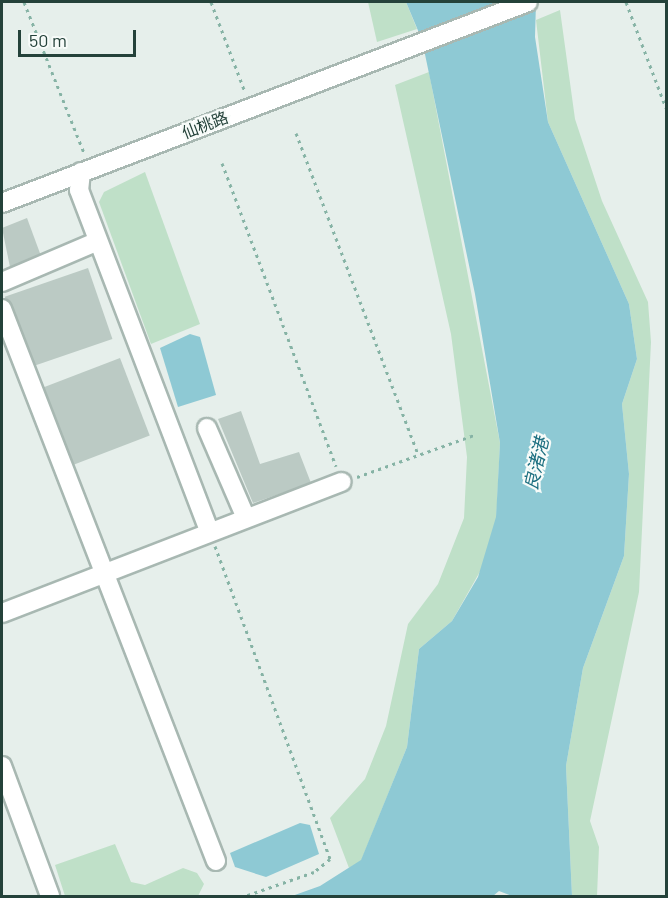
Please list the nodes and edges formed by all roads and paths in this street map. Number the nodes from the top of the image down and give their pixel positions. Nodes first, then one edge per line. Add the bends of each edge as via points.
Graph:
1 (24, 2) edge
2 (211, 2) edge
3 (528, 2) edge
4 (626, 2) edge
5 (251, 107) junction
6 (666, 108) edge
7 (296, 133) dead end
8 (222, 163) dead end
9 (85, 170) junction
10 (2, 203) edge
11 (98, 241) junction
12 (2, 282) edge
13 (2, 309) edge
14 (207, 428) dead end
15 (474, 435) dead end
16 (418, 455) junction
17 (342, 482) junction
18 (246, 518) junction
19 (209, 531) junction
20 (105, 572) junction
21 (2, 613) edge
22 (2, 766) edge
23 (216, 861) dead end
24 (50, 897) edge
25 (245, 897) edge

1 - 9 path
2 - 5 path
3 - 5 street, 仙桃路
4 - 6 path
5 - 9 street, 仙桃路
7 - 16 path
8 - 17 path
9 - 10 street, 仙桃路
9 - 11 street via 79,190
11 - 12 street
11 - 19 street
13 - 20 street
14 - 18 street
15 - 16 path
16 - 17 path
17 - 18 street
18 - 19 street
19 - 20 street
19 - 25 path via 330,859 314,872
20 - 21 street
20 - 23 street
22 - 24 street

